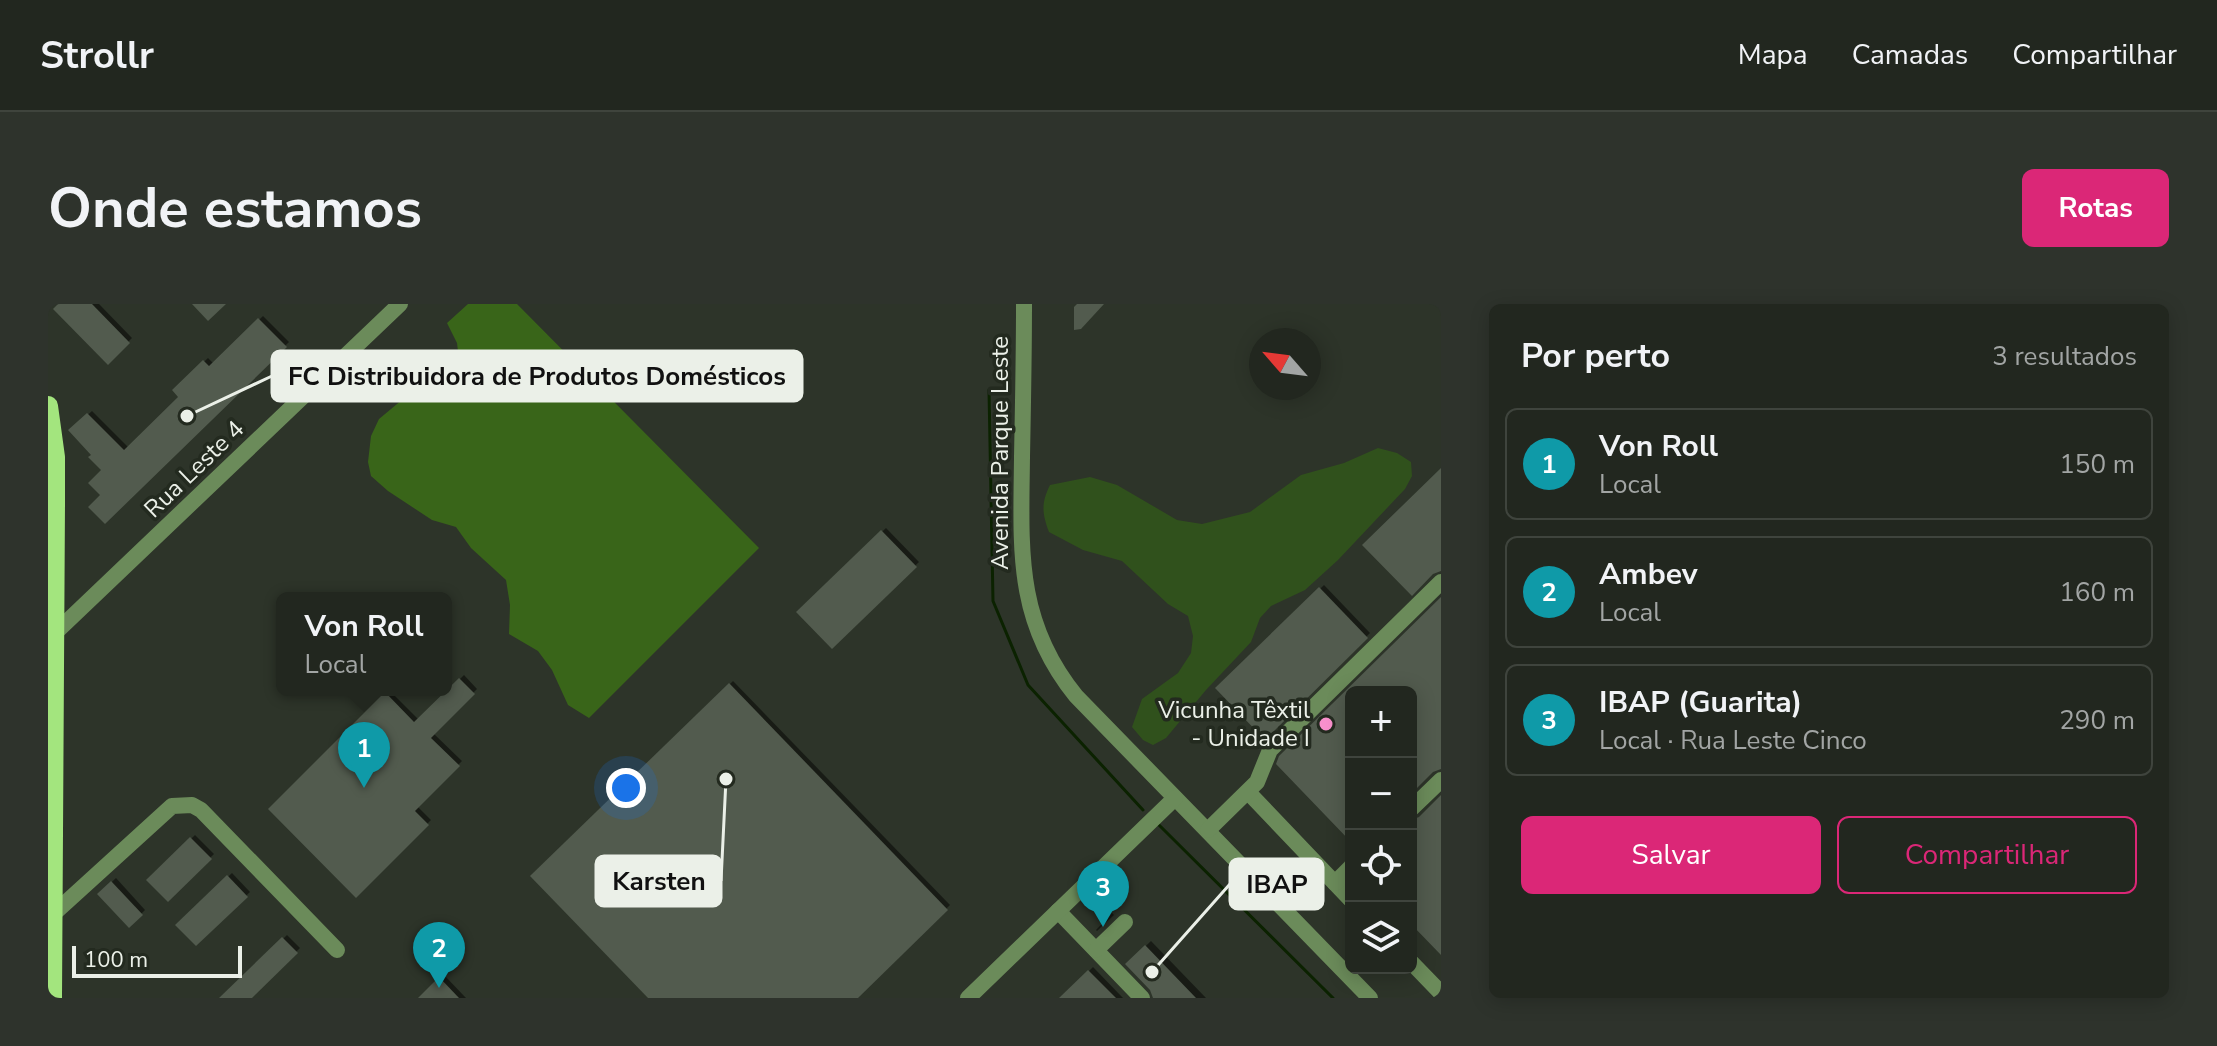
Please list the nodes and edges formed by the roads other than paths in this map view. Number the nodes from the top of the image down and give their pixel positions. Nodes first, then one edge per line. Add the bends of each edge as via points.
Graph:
1 (400, 304) edge
2 (1024, 304) edge
3 (48, 406) edge
4 (1441, 582) edge
5 (55, 633) junction
6 (1441, 780) edge
7 (1248, 792) junction
8 (1175, 798) junction
9 (1417, 803) edge
10 (1208, 830) junction
11 (1345, 873) edge
12 (1335, 883) junction
13 (1345, 894) edge
14 (1058, 911) junction
15 (51, 916) junction
16 (1125, 922) dead end
17 (337, 950) dead end
18 (1096, 950) junction
19 (1417, 968) edge
20 (1441, 993) edge
21 (52, 998) edge
22 (968, 998) edge
23 (1142, 998) edge
24 (1370, 998) edge

1 - 5 street, Rua Leste 4
2 - 8 street, Avenida Parque Leste via 1021,557 1030,610 1066,683
3 - 5 main road via 55,457
4 - 7 street via 1270,750
5 - 15 main road
6 - 9 street
7 - 10 street
7 - 12 street
8 - 10 street, Avenida Parque Leste
8 - 14 street
10 - 24 street, Avenida Parque Leste
11 - 12 street
12 - 13 street
14 - 18 street
14 - 22 street
15 - 17 street via 172,806 192,805
15 - 21 main road
16 - 18 street
18 - 23 street
19 - 20 street

